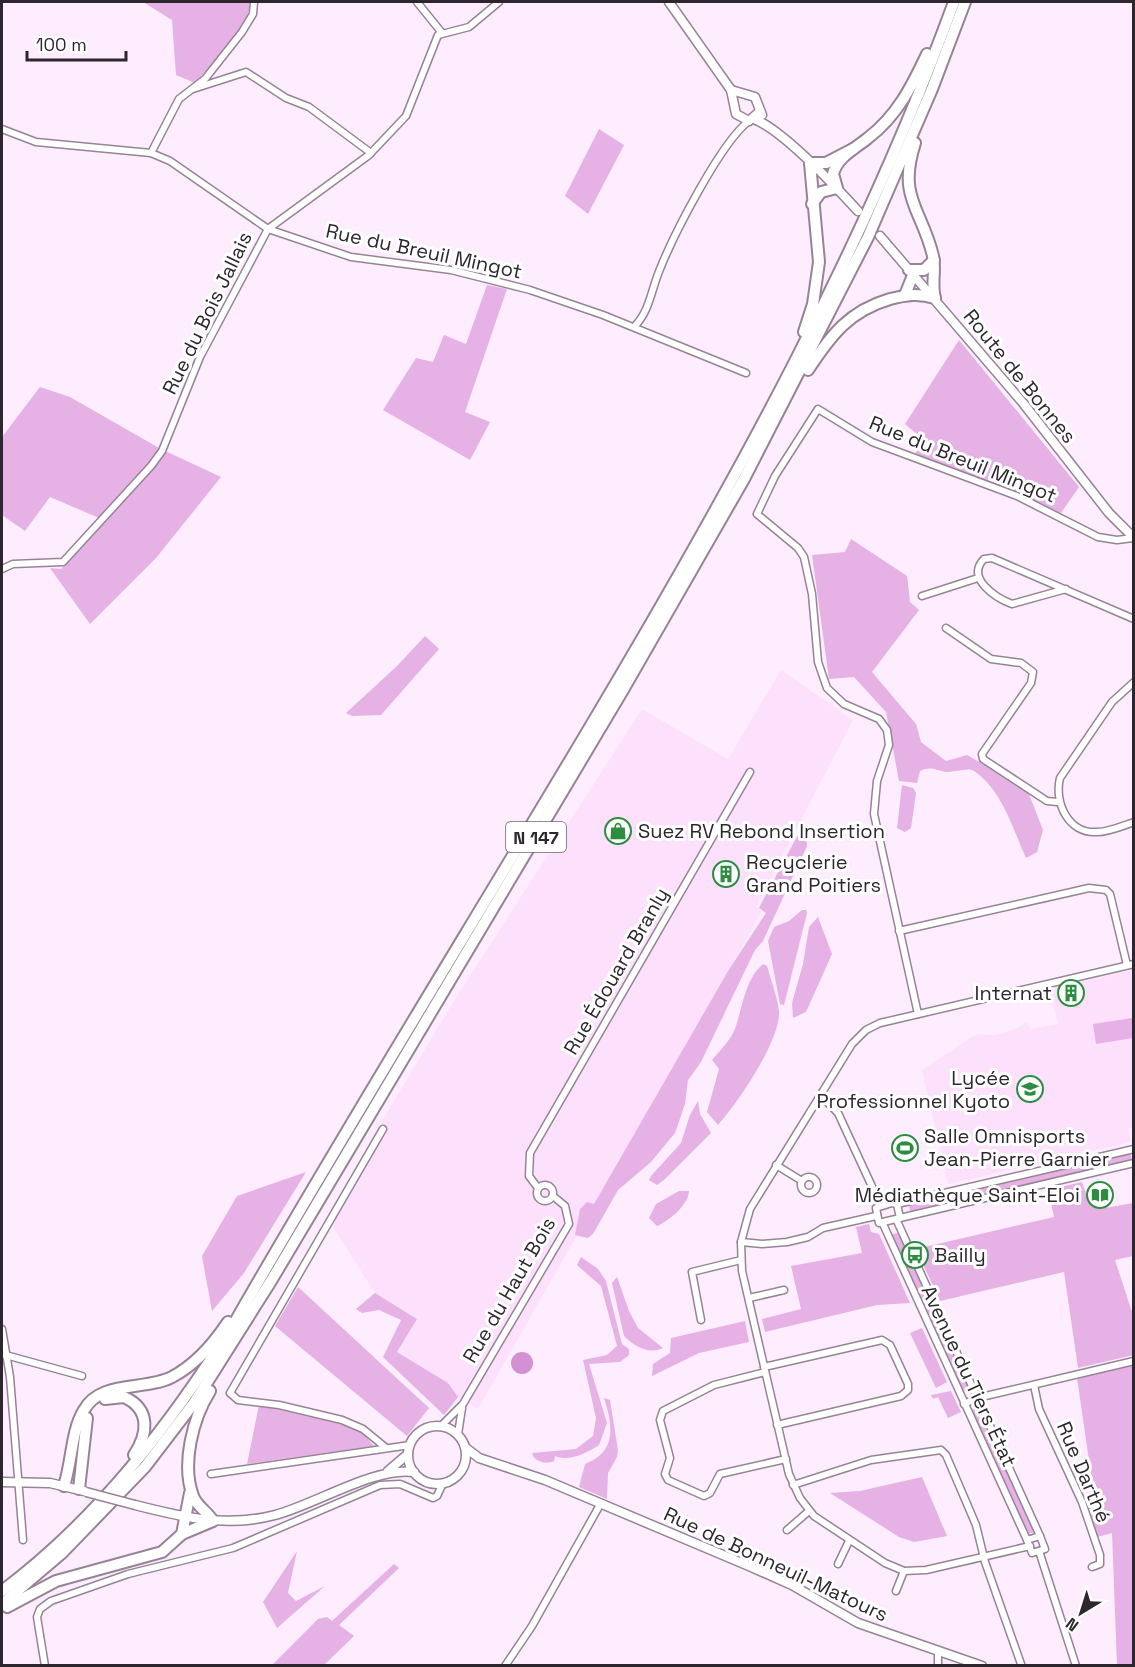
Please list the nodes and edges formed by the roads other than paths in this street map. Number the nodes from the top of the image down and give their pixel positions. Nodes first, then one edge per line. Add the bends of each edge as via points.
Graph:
1 (254, 2) edge
2 (417, 2) edge
3 (499, 2) edge
4 (669, 2) edge
5 (954, 2) edge
6 (965, 2) edge
7 (945, 27) junction
8 (442, 33) junction
9 (193, 89) junction
10 (932, 89) junction
11 (731, 90) junction
12 (746, 95) junction
13 (735, 104) junction
14 (760, 111) junction
15 (740, 118) junction
16 (752, 120) junction
17 (765, 124) junction
18 (2, 129) edge
19 (738, 129) junction
20 (853, 149) junction
21 (151, 153) junction
22 (371, 153) junction
23 (810, 163) junction
24 (837, 188) junction
25 (812, 204) junction
26 (858, 211) dead end
27 (268, 229) junction
28 (880, 236) dead end
29 (934, 260) junction
30 (911, 272) junction
31 (905, 295) junction
32 (935, 298) junction
33 (634, 327) junction
34 (746, 373) dead end
35 (789, 384) junction
36 (1133, 538) edge
37 (2, 569) edge
38 (978, 578) junction
39 (1066, 589) junction
40 (922, 596) dead end
41 (1134, 619) edge
42 (946, 628) dead end
43 (1134, 682) edge
44 (750, 772) dead end
45 (1059, 802) junction
46 (1134, 822) edge
47 (899, 931) junction
48 (1130, 964) edge
49 (918, 1014) junction
50 (820, 1095) junction
51 (383, 1129) dead end
52 (1134, 1149) edge
53 (1134, 1163) edge
54 (777, 1165) junction
55 (802, 1181) dead end
56 (538, 1188) junction
57 (553, 1196) junction
58 (897, 1204) junction
59 (880, 1206) junction
60 (876, 1216) junction
61 (898, 1219) junction
62 (883, 1224) junction
63 (741, 1242) junction
64 (741, 1260) junction
65 (784, 1290) dead end
66 (249, 1297) junction
67 (749, 1298) junction
68 (702, 1320) dead end
69 (2, 1329) edge
70 (228, 1352) junction
71 (4, 1354) edge
72 (1134, 1361) edge
73 (765, 1370) junction
74 (82, 1376) dead end
75 (1034, 1385) junction
76 (977, 1398) junction
77 (463, 1404) junction
78 (964, 1404) junction
79 (777, 1425) junction
80 (441, 1426) junction
81 (458, 1434) junction
82 (385, 1447) junction
83 (466, 1448) junction
84 (409, 1450) junction
85 (786, 1459) junction
86 (490, 1462) junction
87 (463, 1469) junction
88 (414, 1472) junction
89 (211, 1474) dead end
90 (380, 1475) junction
91 (2, 1482) edge
92 (19, 1482) junction
93 (443, 1483) junction
94 (793, 1485) junction
95 (64, 1486) junction
96 (190, 1486) junction
97 (82, 1491) junction
98 (601, 1503) junction
99 (92, 1511) junction
100 (809, 1511) junction
101 (186, 1518) junction
102 (213, 1521) junction
103 (787, 1530) dead end
104 (182, 1534) junction
105 (1040, 1536) junction
106 (23, 1540) dead end
107 (849, 1541) junction
108 (1028, 1543) junction
109 (1038, 1551) junction
110 (984, 1557) junction
111 (838, 1564) dead end
112 (1092, 1567) dead end
113 (904, 1571) junction
114 (896, 1591) dead end
115 (2, 1592) edge
116 (2, 1604) edge
117 (2, 1610) edge
118 (938, 1651) junction
119 (1021, 1664) edge
120 (1075, 1664) edge
121 (45, 1665) edge
122 (505, 1665) edge
123 (938, 1665) edge
124 (982, 1665) edge

1 - 9 street via 253,14 242,32
2 - 8 street
3 - 8 street via 469,27
4 - 11 main road
5 - 7 highway, N 147
6 - 10 highway, N 147
7 - 20 highway via 938,33 897,111
7 - 35 highway, N 147
8 - 22 street via 435,39 408,112
9 - 21 street via 179,99
9 - 22 street via 246,72 286,98 309,107
10 - 29 highway via 933,98 911,155 909,174 912,205
10 - 35 highway, N 147 via 868,237
11 - 12 main road
11 - 13 main road
12 - 13 main road
12 - 14 main road via 755,97
13 - 15 main road
14 - 16 main road
14 - 17 main road
15 - 16 main road
15 - 19 street
16 - 17 main road
16 - 19 street
17 - 23 main road
18 - 21 street, Rue du Breuil Mingot via 36,142
19 - 33 street via 669,247 647,311
20 - 23 highway via 826,163
20 - 24 highway via 834,169
21 - 27 street, Rue du Breuil Mingot via 170,161
22 - 27 street
23 - 24 main road
23 - 25 highway
24 - 25 highway via 821,192
24 - 26 main road
25 - 35 highway via 818,239 817,284
27 - 33 street, Rue du Breuil Mingot via 351,256 451,270 530,290
27 - 37 street, Rue du Bois Jallais via 200,357 158,457 63,562 13,564
28 - 30 main road, Route de Bonnes
29 - 30 highway via 924,270
29 - 32 highway
30 - 31 highway
30 - 32 main road, Route de Bonnes
31 - 32 highway
31 - 35 highway via 870,305 848,319 829,338 801,381
32 - 36 main road, Route de Bonnes via 1108,513
33 - 34 street, Rue du Breuil Mingot
35 - 66 highway, N 147 via 646,632
35 - 70 highway, N 147 via 654,637
36 - 47 street, Rue du Breuil Mingot via 1098,537 1017,496 872,442 818,409 781,466 757,514 804,557 812,594 818,662 827,688 844,705 879,719 887,730 889,745 874,793 877,832
38 - 39 street via 999,597 1014,604
38 - 39 street via 980,563 992,558
38 - 40 street
39 - 41 street
42 - 45 street via 991,659 1021,663 1033,672 1031,683 982,754 983,759 1047,801
43 - 45 street via 1112,702 1060,778
44 - 56 street, Rue Édouard Branly via 530,1154 529,1176
45 - 46 street via 1074,824 1084,831 1096,832
47 - 48 street via 1089,888 1104,889 1110,894
47 - 49 street
48 - 49 street
49 - 50 street via 880,1023 861,1034
50 - 54 street
50 - 59 street via 838,1113
51 - 82 street via 230,1393 238,1400 342,1420 363,1429
52 - 58 street
53 - 61 street
54 - 55 street
54 - 63 street via 750,1209
56 - 57 street via 549,1185
56 - 57 street via 542,1201
57 - 77 street, Rue du Haut Bois via 566,1206 569,1224
58 - 59 street
58 - 61 street, Avenue du Tiers État
59 - 60 street
60 - 62 street, Avenue du Tiers État
60 - 63 street via 823,1228 808,1237 786,1242
61 - 62 street
61 - 76 street, Avenue du Tiers État
62 - 78 street, Avenue du Tiers État
63 - 64 street
64 - 67 street
64 - 68 street via 692,1272
65 - 67 street
66 - 95 highway via 240,1303 207,1348 172,1377 148,1386 104,1392 88,1403 79,1422
66 - 99 highway, N 147 via 186,1398 138,1461
67 - 73 street
69 - 71 street
70 - 96 highway via 228,1362 206,1397 194,1429
70 - 116 highway, N 147 via 169,1438 125,1490 62,1553
71 - 74 street
71 - 92 street
72 - 75 street
73 - 79 street
73 - 79 street via 882,1340 890,1345 908,1387 902,1396
73 - 85 street via 714,1385 663,1411 660,1420 670,1458 665,1474 668,1480 704,1496 710,1493 720,1474
75 - 76 street
75 - 112 street, Rue Darthé via 1039,1409 1082,1502 1100,1555 1100,1564
76 - 78 street
76 - 105 street, Avenue du Tiers État
77 - 80 street, Rue du Haut Bois
77 - 81 street, Rue du Haut Bois
78 - 108 street, Avenue du Tiers État
79 - 85 street
80 - 81 main road
80 - 84 main road via 422,1430
81 - 83 main road
82 - 84 street
82 - 89 street
83 - 86 main road, Rue de Bonneuil-Matours
83 - 87 main road
84 - 88 main road
84 - 90 main road
85 - 94 street
86 - 87 main road
86 - 98 main road, Rue de Bonneuil-Matours
87 - 93 main road
88 - 90 main road
88 - 93 main road via 427,1482
90 - 102 main road via 276,1515
91 - 92 main road
92 - 95 main road
92 - 106 street
93 - 121 street via 433,1498 400,1484 380,1485 232,1548 128,1574 59,1598 40,1609 37,1617
94 - 100 street
94 - 110 street via 871,1460 941,1450 969,1506
95 - 97 main road
96 - 101 highway
96 - 102 highway via 197,1504
97 - 99 highway via 83,1440 90,1410 105,1399 132,1401 145,1418 141,1445
97 - 101 main road, bridge
98 - 118 main road, Rue de Bonneuil-Matours via 782,1580 858,1623
98 - 122 street via 532,1626
99 - 115 highway, N 147
100 - 103 street
100 - 107 street
101 - 102 main road
101 - 104 highway
102 - 104 highway
104 - 117 highway via 162,1552 56,1581
105 - 108 street
105 - 109 street via 1045,1549
107 - 111 street
107 - 113 street
108 - 109 street via 1032,1553
108 - 110 street
109 - 120 street
110 - 113 street
110 - 119 street
113 - 114 street
118 - 123 street
118 - 124 main road, Rue de Bonneuil-Matours

